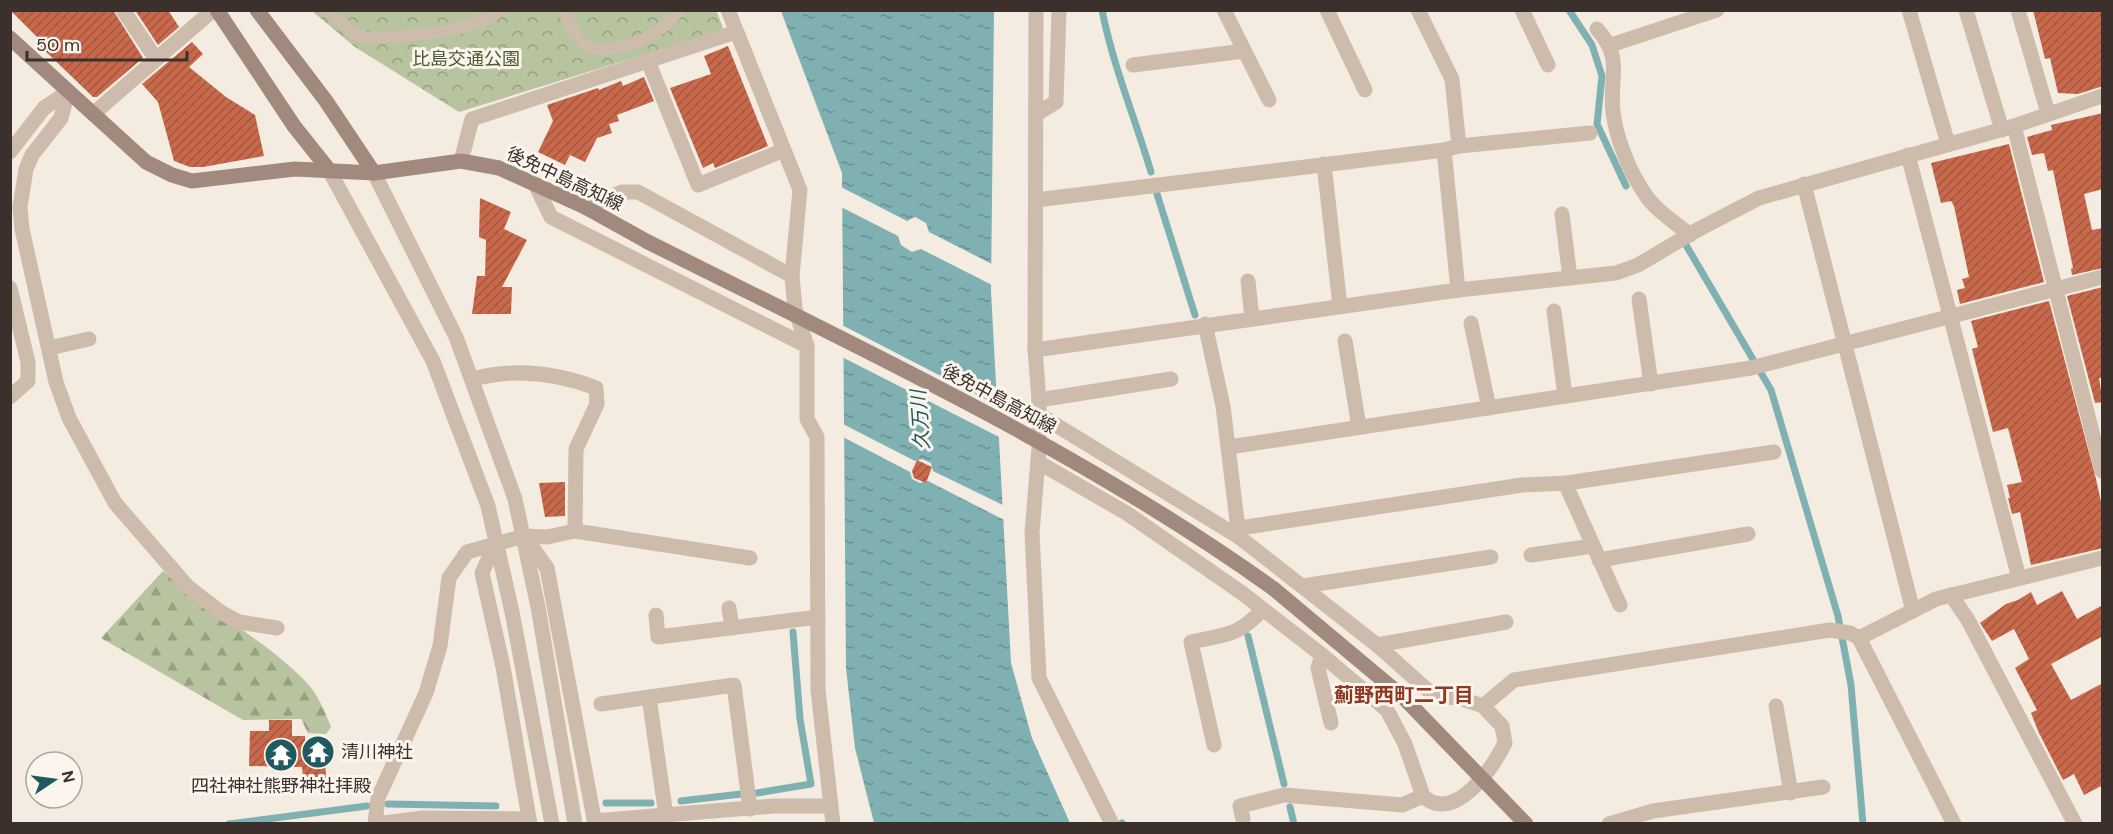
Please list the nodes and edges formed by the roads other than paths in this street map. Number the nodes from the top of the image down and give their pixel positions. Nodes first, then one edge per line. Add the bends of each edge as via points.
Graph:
1 (123, 10) edge
2 (215, 10) edge
3 (258, 10) edge
4 (327, 10) edge
5 (501, 10) edge
6 (564, 10) edge
7 (678, 10) edge
8 (728, 10) edge
9 (1036, 10) edge
10 (1059, 10) edge
11 (1224, 10) edge
12 (1327, 10) edge
13 (1418, 10) edge
14 (1522, 10) edge
15 (1717, 10) edge
16 (1909, 10) edge
17 (1966, 10) edge
18 (2018, 10) edge
19 (1597, 29) dead end
20 (736, 32) junction
21 (10, 38) edge
22 (1611, 45) junction
23 (1244, 51) junction
24 (156, 59) junction
25 (648, 61) junction
26 (1548, 65) dead end
27 (1133, 66) dead end
28 (1365, 90) dead end
29 (68, 92) junction
30 (2103, 96) edge
31 (1269, 100) dead end
32 (1038, 113) junction
33 (2048, 113) junction
34 (93, 114) junction
35 (2008, 128) junction
36 (1590, 133) dead end
37 (1948, 144) junction
38 (1452, 148) junction
39 (784, 150) junction
40 (10, 152) edge
41 (1908, 155) junction
42 (461, 161) junction
43 (1324, 164) junction
44 (329, 170) junction
45 (374, 173) junction
46 (1804, 184) junction
47 (536, 186) junction
48 (1036, 200) junction
49 (585, 207) junction
50 (1562, 214) dead end
51 (1690, 235) junction
52 (792, 276) junction
53 (2103, 277) edge
54 (1570, 278) junction
55 (1248, 281) dead end
56 (10, 288) edge
57 (2056, 289) junction
58 (1458, 290) junction
59 (1639, 298) dead end
60 (1340, 306) junction
61 (1554, 311) dead end
62 (1949, 317) junction
63 (1252, 318) junction
64 (1471, 323) dead end
65 (1205, 324) junction
66 (89, 339) dead end
67 (1345, 341) dead end
68 (1845, 344) junction
69 (807, 346) junction
70 (49, 348) junction
71 (1035, 350) junction
72 (1171, 379) dead end
73 (473, 380) junction
74 (1651, 384) junction
75 (1565, 396) junction
76 (10, 397) edge
77 (1039, 407) junction
78 (1489, 408) junction
79 (1359, 427) junction
80 (1228, 447) junction
81 (1034, 450) junction
82 (1774, 452) dead end
83 (2103, 471) edge
84 (1565, 483) junction
85 (575, 531) junction
86 (1239, 533) junction
87 (1748, 534) dead end
88 (524, 537) junction
89 (496, 542) junction
90 (1596, 553) junction
91 (1531, 555) dead end
92 (1491, 556) dead end
93 (750, 558) dead end
94 (2103, 558) edge
95 (2019, 578) junction
96 (1303, 586) junction
97 (1951, 595) junction
98 (1620, 605) dead end
99 (729, 608) dead end
100 (1262, 610) junction
101 (1914, 611) junction
102 (656, 615) dead end
103 (818, 617) junction
104 (1506, 622) dead end
105 (278, 628) dead end
106 (732, 628) junction
107 (1854, 635) junction
108 (1377, 645) junction
109 (1322, 655) junction
110 (649, 697) junction
111 (602, 704) dead end
112 (1483, 706) junction
113 (1776, 706) dead end
114 (1331, 723) dead end
115 (1214, 745) dead end
116 (1482, 778) junction
117 (1823, 787) dead end
118 (1791, 793) junction
119 (1423, 796) junction
120 (829, 806) junction
121 (750, 808) junction
122 (666, 816) junction
123 (1243, 819) dead end
124 (529, 821) edge
125 (594, 822) edge
126 (375, 824) edge
127 (552, 824) edge
128 (575, 824) edge
129 (833, 824) edge
130 (1112, 824) edge
131 (1526, 824) edge
132 (1609, 824) edge
133 (1954, 824) edge
134 (2075, 824) edge

1 - 24 street
2 - 24 street
2 - 44 main road
3 - 45 main road
4 - 5 lane via 354,33 367,38 458,29
6 - 7 lane via 579,39 598,50 656,35 668,26
8 - 20 street
9 - 32 street
10 - 32 street via 1056,102
11 - 23 street
12 - 28 street
13 - 38 street via 1452,79
14 - 26 street
15 - 22 street
16 - 37 street
17 - 35 street
18 - 33 street
19 - 22 street
20 - 25 street
20 - 39 street
21 - 29 main road, 後免中島高知線
22 - 51 street via 1613,113 1625,154 1645,196
23 - 27 street
23 - 31 street
24 - 34 street
25 - 39 street via 698,185
25 - 42 street via 472,119
29 - 34 main road, 後免中島高知線
29 - 40 street via 44,108
29 - 70 street via 61,118 26,169 20,207 21,229
30 - 33 street
32 - 48 street
33 - 35 street
34 - 44 main road, 後免中島高知線 via 146,162 192,181 295,169
35 - 37 street
35 - 57 street
36 - 38 street
37 - 41 street
38 - 43 street
38 - 58 street
39 - 52 street via 800,190
41 - 46 street
41 - 62 street
42 - 45 main road, 後免中島高知線
42 - 47 main road, 後免中島高知線 via 499,168
43 - 48 street
43 - 60 street
44 - 45 main road, 後免中島高知線
44 - 89 street via 433,361 484,495
45 - 73 street via 419,259
46 - 51 street via 1760,198
46 - 68 street
47 - 49 main road, 後免中島高知線
47 - 69 street via 551,217
48 - 71 street
49 - 52 street via 622,192 638,192
49 - 116 main road, 後免中島高知線, bridge via 1012,425 1177,522 1274,589 1403,697
50 - 54 street
51 - 54 street via 1616,273
52 - 69 street via 795,309
53 - 57 street
54 - 58 street
55 - 63 street
56 - 76 street via 28,362 28,381
57 - 62 street
57 - 83 street
58 - 60 street
59 - 74 street
60 - 63 street
61 - 75 street
62 - 68 street
62 - 95 street
63 - 65 street
64 - 78 street
65 - 71 street
65 - 80 street
66 - 70 street
67 - 79 street
68 - 74 street via 1751,368
68 - 101 street
69 - 103 street via 807,419 817,438
70 - 105 street via 69,418 116,503 164,563 222,613 239,622
71 - 77 street
72 - 77 street
73 - 85 street via 497,374 555,375 596,387 597,404 576,449
73 - 88 street via 516,499
74 - 75 street
75 - 78 street
77 - 81 street
77 - 86 street
78 - 79 street
79 - 80 street
80 - 86 street
81 - 100 street
81 - 130 street via 1032,533 1039,678
82 - 84 street
84 - 86 street via 1522,485
84 - 90 street
85 - 88 street
85 - 93 street
86 - 96 street
87 - 90 street
88 - 89 street
88 - 125 street via 547,568
88 - 128 street
89 - 124 street via 482,573
89 - 126 street via 467,552 449,578 440,645 429,683 378,798
89 - 127 street
90 - 91 street
90 - 98 street
92 - 96 street
94 - 95 street
95 - 97 street
96 - 108 street
97 - 101 street
97 - 134 street via 1968,620
99 - 106 street
100 - 109 street
100 - 115 street via 1239,631 1191,642
101 - 107 street
102 - 106 street via 658,638
103 - 106 street
103 - 120 street via 818,690
104 - 108 street
107 - 112 street via 1830,630 1514,680
107 - 133 street
108 - 112 street via 1432,694
109 - 114 street via 1318,668
109 - 119 street via 1386,711 1405,744
110 - 111 street
110 - 121 street via 734,685
110 - 122 street
112 - 116 street via 1502,726 1505,743
113 - 118 street
116 - 119 street via 1467,794 1446,805 1430,802
116 - 131 main road, 後免中島高知線
117 - 118 street
118 - 132 street via 1653,811
119 - 123 street via 1402,805 1284,795 1240,806
120 - 121 street
120 - 129 street
121 - 122 street
122 - 125 street
124 - 126 street via 423,818

